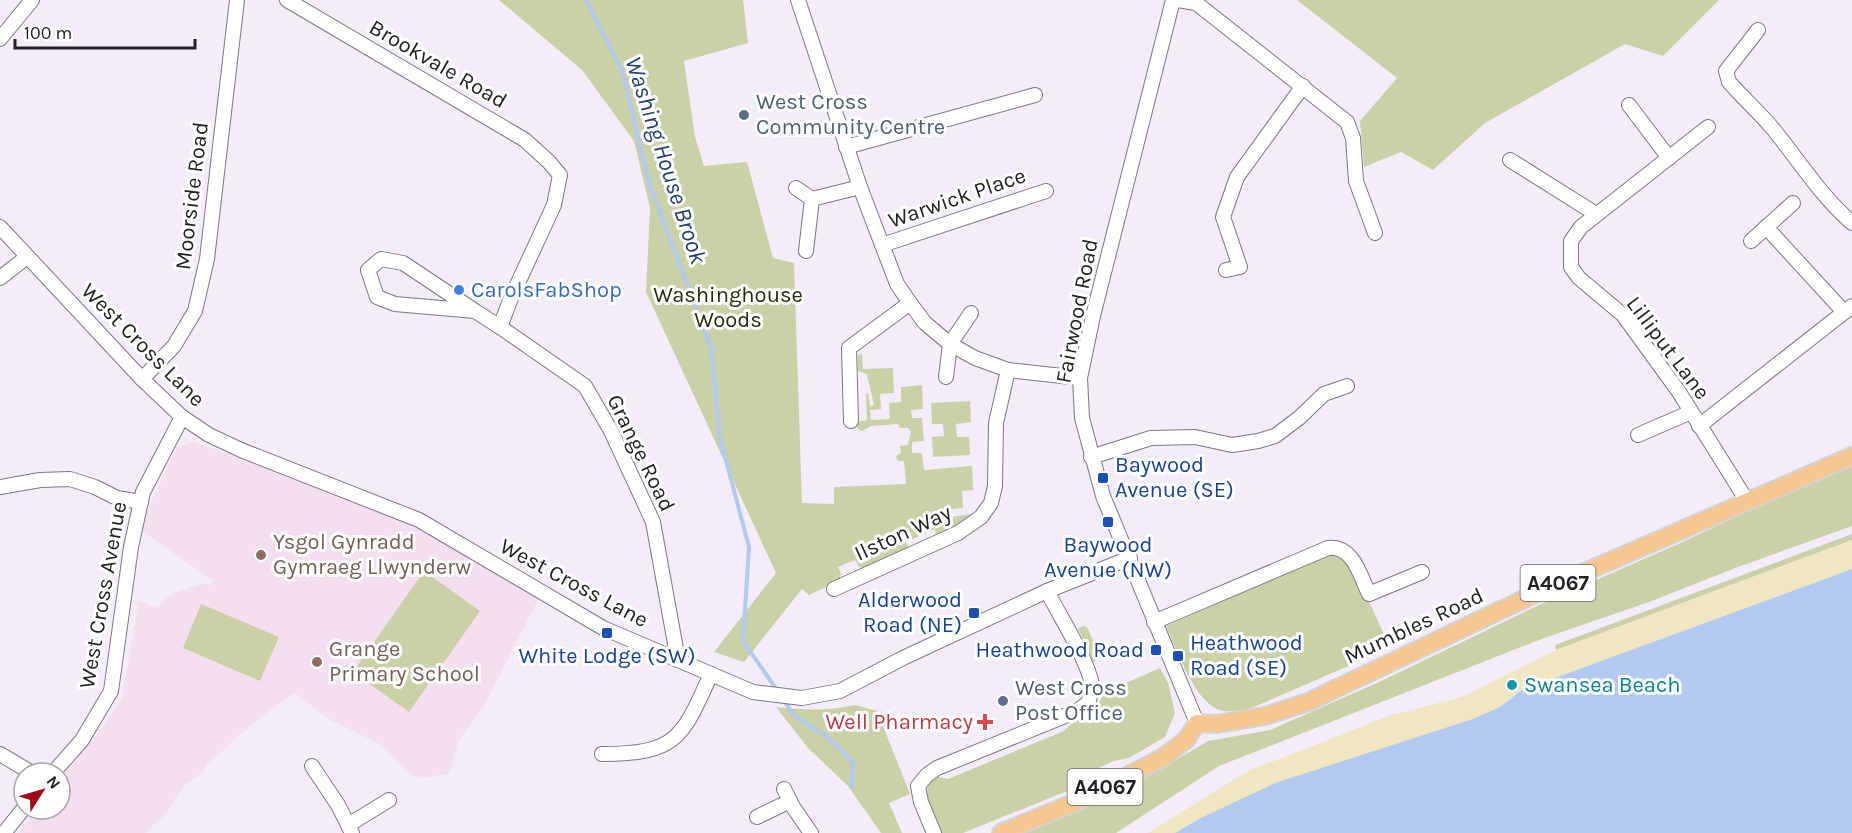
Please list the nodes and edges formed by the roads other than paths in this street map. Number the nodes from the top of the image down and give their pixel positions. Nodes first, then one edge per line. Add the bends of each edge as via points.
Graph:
1 (32, 0) edge
2 (237, 0) edge
3 (287, 0) edge
4 (798, 0) edge
5 (1175, 0) edge
6 (1758, 30) dead end
7 (0, 39) edge
8 (1304, 86) junction
9 (1035, 95) dead end
10 (1629, 105) dead end
11 (1708, 127) dead end
12 (846, 147) junction
13 (1669, 158) junction
14 (1510, 160) dead end
15 (860, 187) junction
16 (796, 188) dead end
17 (1046, 190) dead end
18 (812, 199) junction
19 (1793, 203) dead end
20 (1596, 214) junction
21 (1852, 223) edge
22 (0, 227) edge
23 (1766, 227) junction
24 (1375, 233) dead end
25 (1751, 241) dead end
26 (882, 246) junction
27 (806, 252) dead end
28 (27, 257) junction
29 (1226, 270) dead end
30 (0, 278) edge
31 (909, 303) junction
32 (1848, 309) edge
33 (475, 311) junction
34 (971, 313) dead end
35 (501, 327) junction
36 (950, 344) junction
37 (1008, 370) junction
38 (946, 377) dead end
39 (1080, 378) junction
40 (142, 379) junction
41 (1347, 386) dead end
42 (1692, 412) junction
43 (182, 417) junction
44 (851, 421) dead end
45 (1699, 426) junction
46 (1638, 435) dead end
47 (1852, 456) edge
48 (1091, 457) junction
49 (0, 487) edge
50 (1747, 501) junction
51 (141, 502) junction
52 (1130, 558) junction
53 (1422, 572) dead end
54 (834, 589) dead end
55 (1047, 591) junction
56 (1154, 622) junction
57 (678, 660) junction
58 (711, 674) junction
59 (1197, 723) junction
60 (602, 754) dead end
61 (64, 761) edge
62 (312, 766) dead end
63 (389, 800) dead end
64 (757, 817) dead end
65 (14, 821) edge
66 (350, 829) edge
67 (4, 833) edge
68 (811, 833) edge
69 (934, 833) edge
70 (1001, 833) edge

1 - 7 street
2 - 40 street, Moorside Road via 207,259 195,311 174,346
3 - 35 street, Brookvale Road via 525,140 560,175 554,205
4 - 12 street
5 - 8 street via 1196,3
5 - 39 street, Fairwood Road
6 - 21 street via 1726,71 1729,82
8 - 24 street via 1347,122 1353,138 1356,181
8 - 29 street via 1237,177 1223,217 1240,267
9 - 12 street
10 - 13 street
11 - 13 street, Lilliput Lane
12 - 15 street
13 - 20 street, Lilliput Lane
14 - 20 street
15 - 18 street
15 - 26 street
16 - 18 street
17 - 26 street, Warwick Place
18 - 27 street
19 - 23 street
20 - 42 street, Lilliput Lane via 1571,241 1571,267 1623,315
22 - 28 street, West Cross Lane
23 - 25 street
23 - 32 street
26 - 31 street
28 - 30 street
28 - 40 street, West Cross Lane
31 - 36 street
31 - 44 street via 849,348
32 - 45 street
33 - 33 street, Grange Road via 395,304 376,297 368,270 381,259 403,263
33 - 35 street, Grange Road
34 - 36 street
35 - 57 street, Grange Road via 585,386 611,431 653,522
36 - 37 street
36 - 38 street
37 - 39 street
37 - 54 street, Ilston Way via 996,423 995,486 991,503 981,517 958,533
39 - 48 street, Fairwood Road via 1082,418
40 - 43 street, West Cross Lane
41 - 48 street via 1324,394 1275,436 1258,441 1232,445 1195,438 1151,438
42 - 45 street, Lilliput Lane
42 - 46 street
43 - 51 street, West Cross Avenue
43 - 57 street, West Cross Lane via 241,450 419,520 603,628
45 - 50 street, Lilliput Lane
47 - 50 main road, Mumbles Road / A4067
48 - 52 street, Fairwood Road
49 - 51 street via 70,479 117,498
50 - 59 main road, Mumbles Road / A4067 via 1539,592 1308,702 1265,716 1217,724
51 - 61 street, West Cross Avenue via 111,691 82,740
52 - 55 street, West Cross Lane
52 - 56 street, Fairwood Road
53 - 56 street via 1371,598 1348,554 1328,548
55 - 58 street, West Cross Lane via 903,657 840,691 802,698 759,693
55 - 69 street via 1092,686 1088,703 937,768 927,776 918,786
56 - 59 street, Fairwood Road
57 - 58 street, West Cross Lane
58 - 60 street via 693,714 672,740 644,752
59 - 70 main road, A4067 via 1186,740 1162,758 1077,801
62 - 66 street
63 - 66 street
64 - 68 street via 787,795
65 - 67 street

